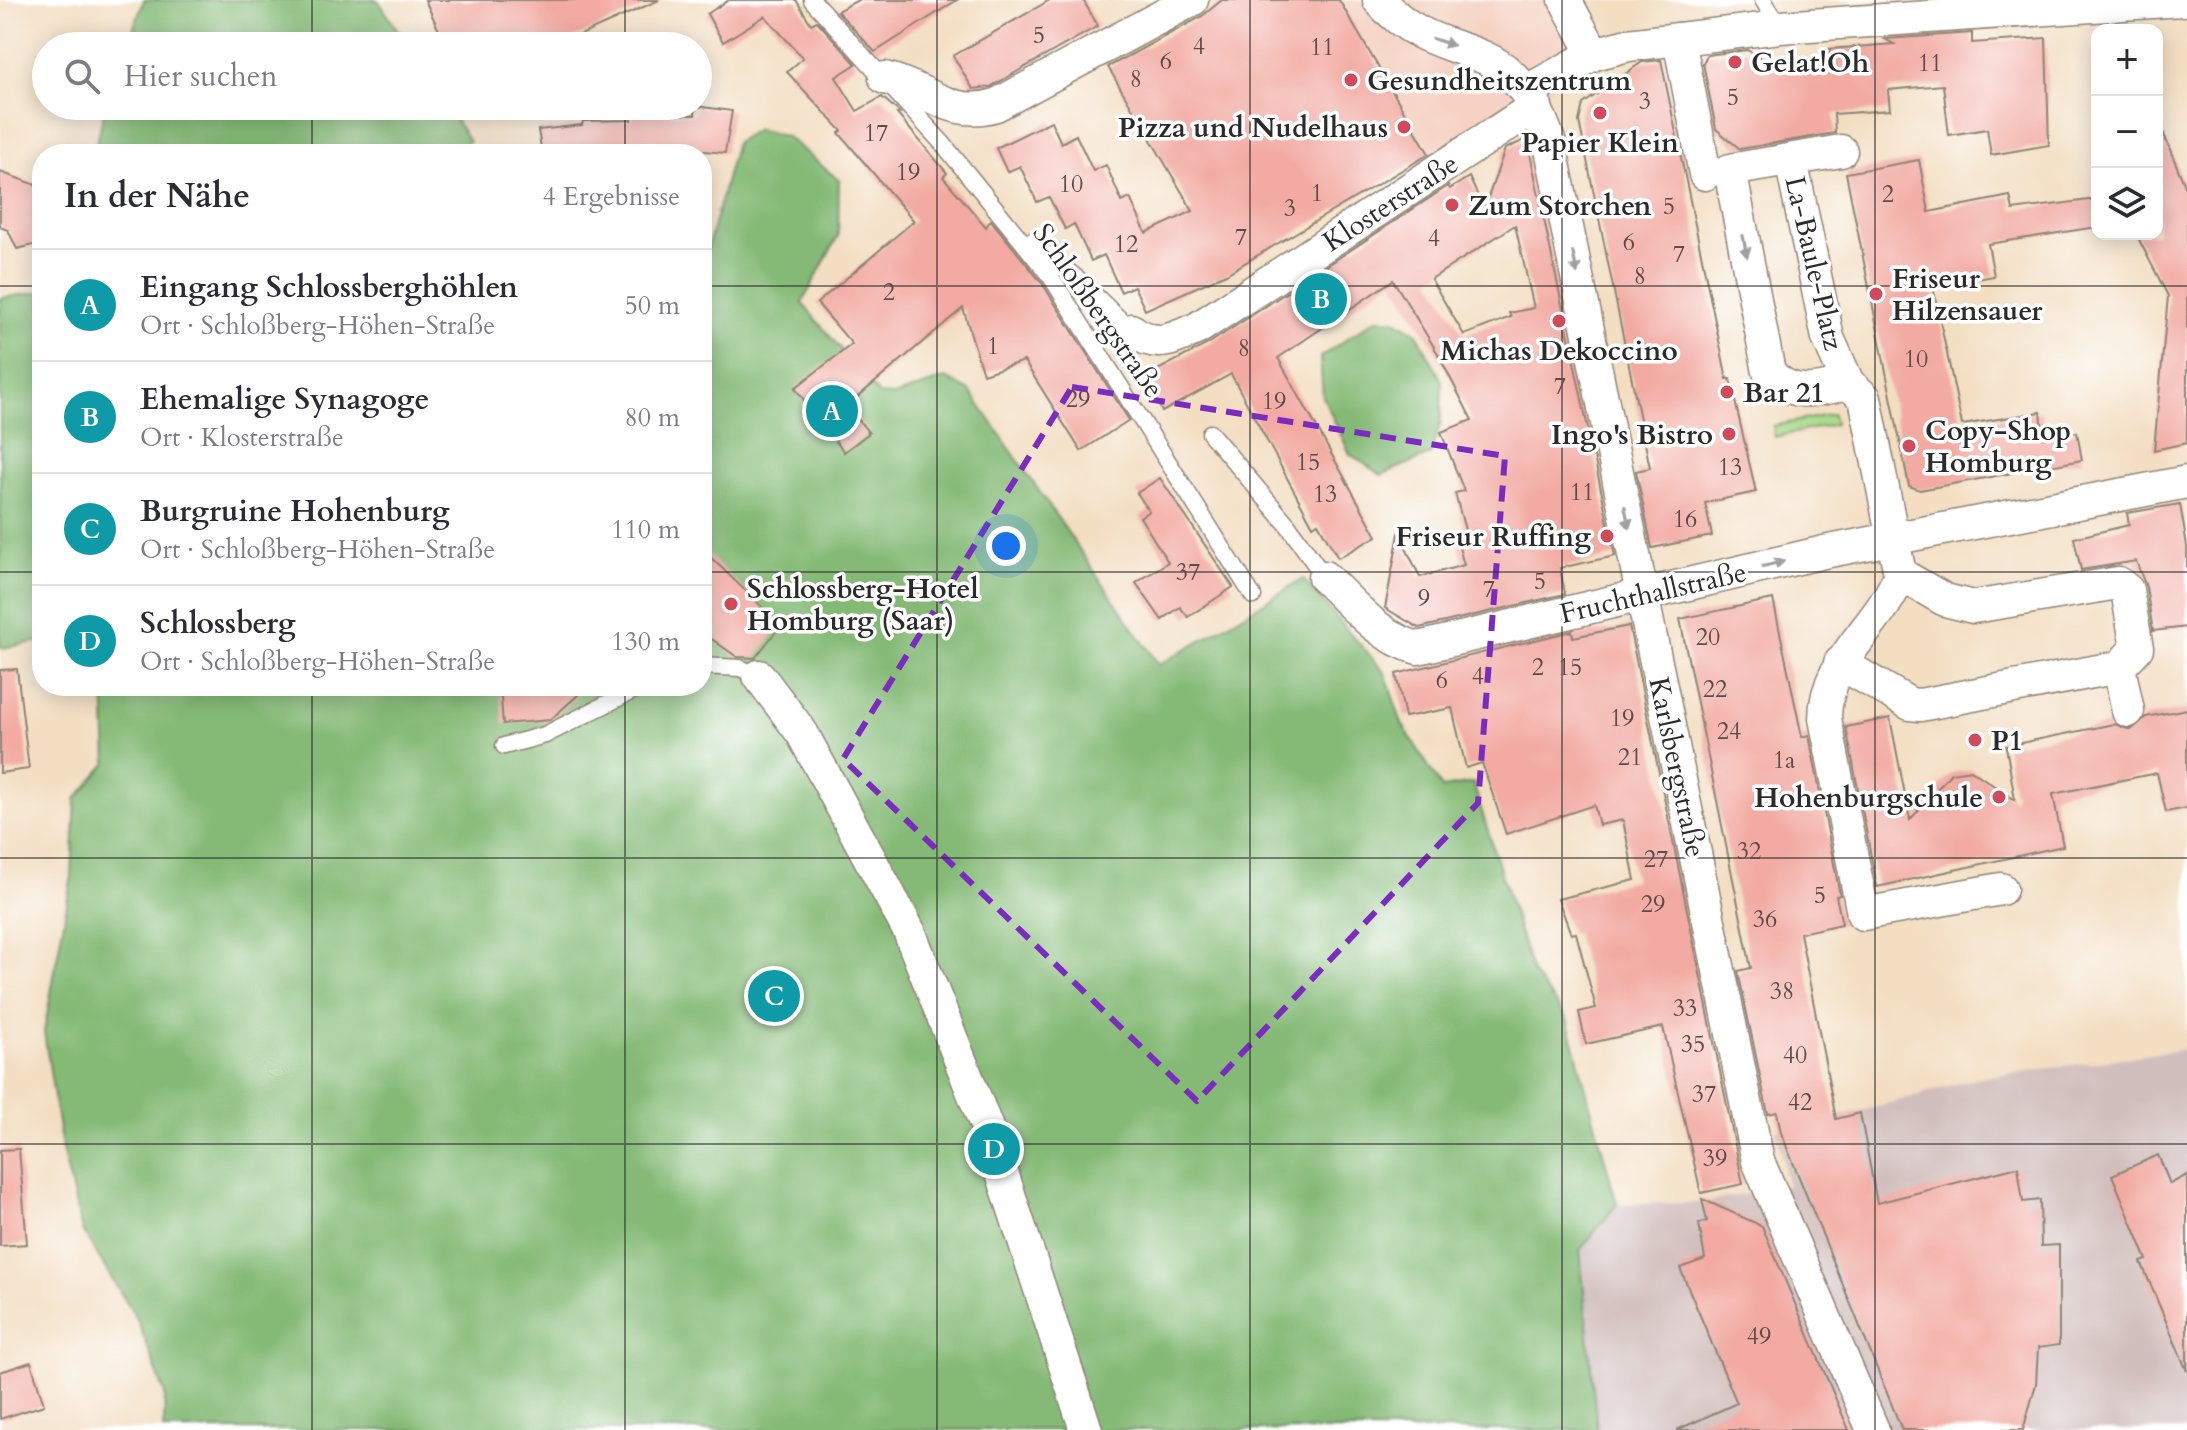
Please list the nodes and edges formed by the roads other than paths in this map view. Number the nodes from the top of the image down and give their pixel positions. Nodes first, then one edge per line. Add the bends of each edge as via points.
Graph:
1 (812, 0) edge
2 (1192, 0) edge
3 (1379, 0) edge
4 (1565, 0) edge
5 (1763, 0) edge
6 (2182, 0) edge
7 (1146, 11) edge
8 (1780, 27) junction
9 (1679, 39) junction
10 (1594, 54) junction
11 (885, 78) junction
12 (1532, 99) junction
13 (1841, 151) dead end
14 (1791, 160) junction
15 (1705, 174) dead end
16 (1009, 227) junction
17 (1131, 330) joint
18 (1848, 383) junction
19 (1210, 433) dead end
20 (2187, 482) edge
21 (1893, 537) junction
22 (1900, 574) junction
23 (1324, 577) joint
24 (1643, 594) junction
25 (1253, 596) dead end
26 (1840, 663) junction
27 (712, 667) edge
28 (2119, 667) junction
29 (759, 676) joint
30 (622, 696) edge
31 (2128, 711) dead end
32 (504, 746) dead end
33 (2001, 889) dead end
34 (1086, 1430) edge
35 (1873, 1430) edge

1 - 11 lane, Schloßbergstraße
2 - 7 street
3 -> 12 street via 1414,30 1499,63
4 - 10 street
5 - 8 lane
6 - 8 street
7 - 11 street via 982,109 949,106 921,89
8 - 9 street
9 - 10 street
9 - 15 street
10 - 12 street
11 - 16 lane, Schloßbergstraße
12 - 17 street, Klosterstraße via 1198,328 1171,340 1146,341
12 -> 24 street, Karlsbergstraße via 1550,144
13 - 14 street
14 - 18 street, La-Baule-Platz via 1828,338
14 -> 18 street, La-Baule-Platz via 1730,170 1769,372 1779,386 1798,391
16 - 17 lane, Klosterstraße via 1051,256
16 - 25 lane, Schloßbergstraße via 1079,317
18 - 21 street, La-Baule-Platz via 1865,398
19 - 23 lane, Fruchthallstraße via 1288,525
20 - 21 street, Fruchthallstraße
21 - 22 street, La-Baule-Platz
24 -> 21 street, Fruchthallstraße
22 - 26 street via 1893,593
22 - 28 street via 1945,600 1973,607 2118,583 2127,590 2137,648
23 - 24 street, Fruchthallstraße via 1378,628 1399,643 1418,648
24 - 35 street, Karlsbergstraße via 1758,1161
26 - 28 street via 1920,705
26 - 33 street via 1825,696 1825,718 1863,914
27 - 29 lane via 740,668
28 - 31 street
29 - 34 street via 802,733 909,931 989,1133
30 - 32 lane via 545,735

